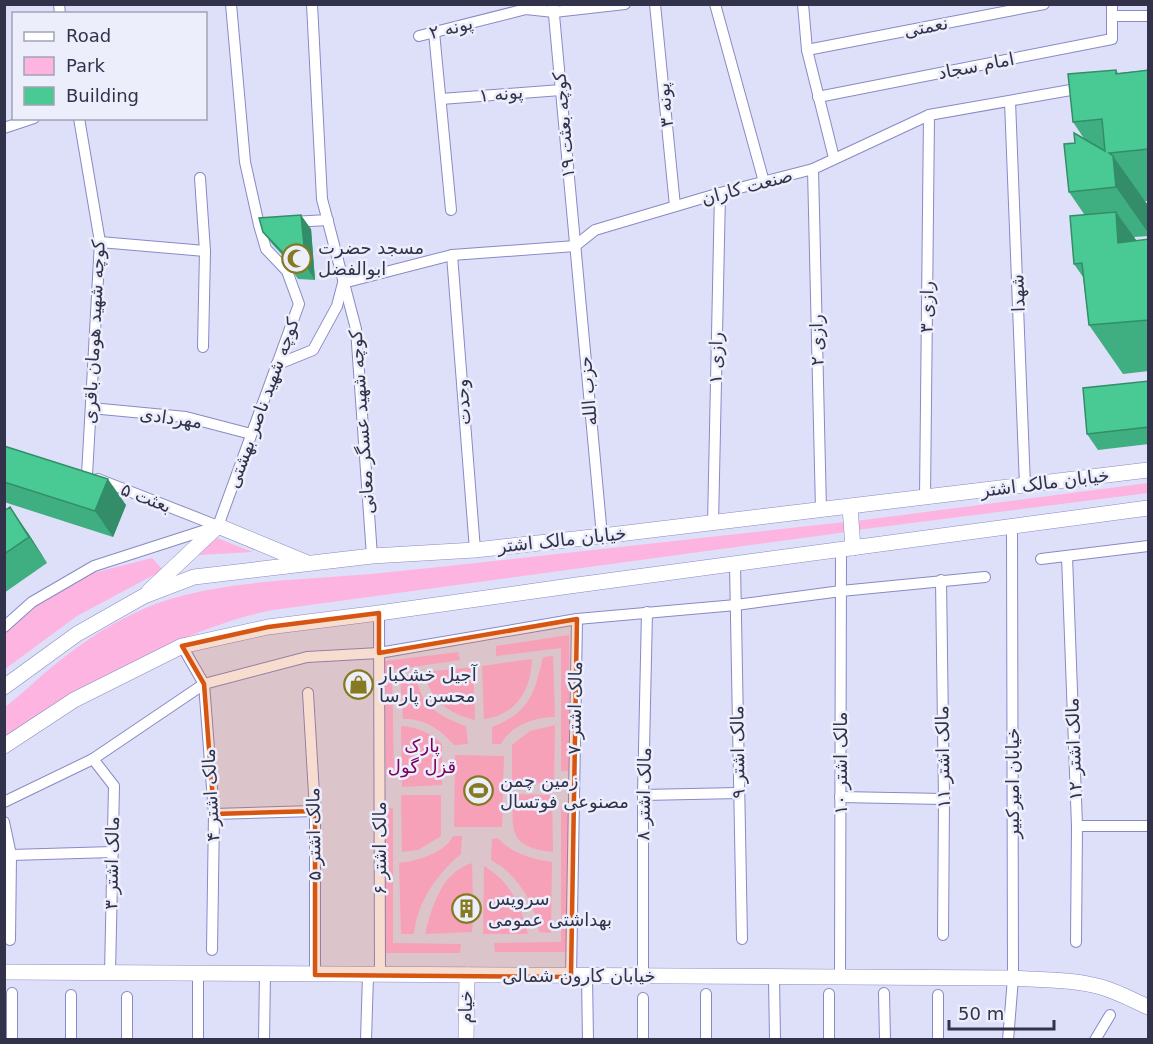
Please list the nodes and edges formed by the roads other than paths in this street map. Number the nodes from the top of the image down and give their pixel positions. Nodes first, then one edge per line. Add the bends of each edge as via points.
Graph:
1 (231, 4) edge
2 (312, 4) edge
3 (625, 4) edge
4 (655, 4) edge
5 (715, 4) edge
6 (803, 4) edge
7 (1044, 4) edge
8 (554, 8) edge
9 (1112, 10) edge
10 (1149, 16) edge
11 (434, 32) junction
12 (419, 36) dead end
13 (807, 50) junction
14 (1094, 87) edge
15 (561, 90) junction
16 (819, 97) junction
17 (441, 99) junction
18 (1010, 101) junction
19 (929, 115) junction
20 (28, 120) edge
21 (79, 120) edge
22 (4, 128) edge
23 (834, 158) junction
24 (813, 169) junction
25 (200, 178) dead end
26 (764, 182) junction
27 (720, 193) junction
28 (675, 206) junction
29 (451, 210) dead end
30 (328, 220) junction
31 (271, 224) junction
32 (100, 242) junction
33 (575, 246) junction
34 (205, 252) junction
35 (452, 255) junction
36 (344, 283) junction
37 (203, 347) dead end
38 (276, 365) junction
39 (91, 408) junction
40 (251, 434) junction
41 (1149, 470) edge
42 (82, 473) joint
43 (1025, 486) junction
44 (925, 498) junction
45 (850, 507) junction
46 (1149, 508) edge
47 (821, 510) junction
48 (713, 524) junction
49 (218, 526) junction
50 (1012, 526) junction
51 (602, 536) junction
52 (1149, 546) edge
53 (847, 549) junction
54 (475, 550) junction
55 (372, 556) junction
56 (1067, 556) junction
57 (1041, 559) dead end
58 (308, 563) junction
59 (735, 564) junction
60 (985, 577) dead end
61 (941, 580) junction
62 (841, 591) junction
63 (144, 596) junction
64 (736, 605) junction
65 (646, 612) junction
66 (379, 614) junction
67 (577, 619) junction
68 (4, 627) edge
69 (182, 646) junction
70 (379, 653) junction
71 (204, 684) junction
72 (4, 687) edge
73 (308, 693) dead end
74 (4, 746) edge
75 (93, 759) junction
76 (739, 793) junction
77 (643, 795) junction
78 (840, 797) junction
79 (944, 799) junction
80 (4, 801) edge
81 (315, 811) junction
82 (214, 814) junction
83 (4, 822) edge
84 (1077, 826) junction
85 (1149, 826) edge
86 (113, 852) junction
87 (11, 855) junction
88 (944, 935) dead end
89 (742, 939) dead end
90 (10, 940) dead end
91 (1076, 942) dead end
92 (212, 950) dead end
93 (4, 972) edge
94 (110, 974) junction
95 (198, 974) junction
96 (265, 974) junction
97 (315, 975) junction
98 (374, 975) junction
99 (467, 975) junction
100 (571, 976) junction
101 (587, 976) junction
102 (643, 976) junction
103 (774, 977) junction
104 (840, 977) junction
105 (1013, 978) junction
106 (12, 993) dead end
107 (884, 993) dead end
108 (706, 994) dead end
109 (829, 994) dead end
110 (71, 995) dead end
111 (938, 995) dead end
112 (127, 997) dead end
113 (643, 998) dead end
114 (1149, 1007) edge
115 (1110, 1015) dead end
116 (12, 1040) edge
117 (71, 1040) edge
118 (127, 1040) edge
119 (198, 1040) edge
120 (264, 1040) edge
121 (366, 1040) edge
122 (466, 1040) edge
123 (588, 1040) edge
124 (643, 1040) edge
125 (706, 1040) edge
126 (775, 1040) edge
127 (829, 1040) edge
128 (885, 1040) edge
129 (938, 1040) edge
130 (1008, 1040) edge
131 (1095, 1040) edge

1 - 31 street, کوچه شهید ناصر بهشتی via 245,162
2 - 30 street, کوچه شهید عسگر معانی via 322,199
3 - 8 street
4 - 28 street, پونه ۳
5 - 26 street
6 - 13 street
7 - 13 street, نعمتی
8 - 11 street, پونه ۲ via 526,9
8 - 15 street, کوچه بعثت ۱۹
9 - 10 street, امام سجاد
9 - 16 street, امام سجاد via 1112,39
11 - 12 street, پونه ۲
11 - 17 street
13 - 16 street
14 - 18 street, صنعت کاران
15 - 17 street, پونه ۱
15 - 33 street, کوچه بعثت ۱۹
16 - 23 street
17 - 29 street
18 - 19 street, صنعت کاران
18 - 43 street, شهدا
19 - 23 street, صنعت کاران
19 - 44 street, رازی ۳
20 - 22 street
21 - 32 street, کوچه شهید هومان باقری
23 - 24 street, صنعت کاران
24 - 26 street, صنعت کاران
24 - 47 street, رازی ۲
25 - 34 street
26 - 27 street, صنعت کاران
27 - 28 street, صنعت کاران
27 - 48 street, رازی ۱
28 - 33 street, صنعت کاران via 595,230
30 - 31 street
30 - 36 street, کوچه شهید عسگر معانی
31 - 38 street, کوچه شهید ناصر بهشتی via 266,249 287,271 299,304
32 - 34 street
32 - 39 street, کوچه شهید هومان باقری
33 - 35 street
33 - 51 street, حزب الله
34 - 37 street
35 - 36 street
35 - 54 street, وحدت
36 - 38 street via 337,306 313,350
36 - 55 street, کوچه شهید عسگر معانی via 356,330
38 - 40 street, کوچه شهید ناصر بهشتی
39 - 40 street, مهردادی via 186,417
39 - 42 street, کوچه شهید هومان باقری
40 - 49 street, کوچه شهید ناصر بهشتی
41 - 43 main road, خیابان مالک اشتر
42 - 49 street, بعثت ۵
43 - 44 main road, خیابان مالک اشتر
44 - 45 main road, خیابان مالک اشتر
45 - 47 main road, خیابان مالک اشتر
45 - 53 main road
46 - 50 main road, خیابان مالک اشتر
47 - 48 main road, خیابان مالک اشتر
48 - 51 main road, خیابان مالک اشتر
49 - 58 main road
49 - 63 main road
49 - 68 street via 94,566 32,602
50 - 53 main road, خیابان مالک اشتر
50 - 105 street, خیابان امیرکبیر
51 - 54 main road, خیابان مالک اشتر
52 - 56 street
53 - 59 main road, خیابان مالک اشتر
53 - 62 street, مالک اشتر ۱۰
54 - 55 main road, خیابان مالک اشتر
55 - 58 main road, خیابان مالک اشتر
56 - 57 street
56 - 84 street, مالک اشتر ۱۲
58 - 63 main road, خیابان مالک اشتر via 194,577
59 - 64 street, مالک اشتر ۹
59 - 66 main road, خیابان مالک اشتر
60 - 61 street
61 - 62 street
61 - 79 street, مالک اشتر ۱۱
62 - 64 street
62 - 78 street, مالک اشتر ۱۰
63 - 72 main road, خیابان مالک اشتر via 77,634
64 - 65 street
64 - 76 street, مالک اشتر ۹
65 - 67 street
65 - 77 street, مالک اشتر ۸
66 - 69 main road, خیابان مالک اشتر via 268,627
66 - 70 street, مالک اشتر ۶
67 - 70 street
67 - 100 street, مالک اشتر ۷
69 - 71 street, مالک اشتر ۴
69 - 74 main road, خیابان مالک اشتر via 74,700
70 - 71 street via 307,657
70 - 98 street, مالک اشتر ۶
71 - 75 street
71 - 82 street, مالک اشتر ۴
73 - 81 street, مالک اشتر ۵
75 - 80 street
75 - 86 street, مالک اشتر ۳ via 114,786
76 - 77 street
76 - 89 street, مالک اشتر ۹
77 - 102 street, مالک اشتر ۸
78 - 79 street
78 - 104 street, مالک اشتر ۱۰
79 - 88 street, مالک اشتر ۱۱
81 - 82 street
81 - 97 street, مالک اشتر ۵
82 - 92 street, مالک اشتر ۴
83 - 87 street
84 - 85 street
84 - 91 street, مالک اشتر ۱۲
86 - 87 street
86 - 94 street, مالک اشتر ۳
87 - 90 street
93 - 94 main road, خیابان کارون شمالی
94 - 95 main road, خیابان کارون شمالی
95 - 96 main road, خیابان کارون شمالی
95 - 119 street
96 - 97 main road, خیابان کارون شمالی
96 - 120 street
97 - 98 main road, خیابان کارون شمالی
98 - 99 main road, خیابان کارون شمالی
98 - 121 street, مالک اشتر ۶
99 - 100 main road, خیابان کارون شمالی
99 - 122 main road, خیام
100 - 101 main road, خیابان کارون شمالی
101 - 102 main road, خیابان کارون شمالی
101 - 123 street
102 - 103 main road, خیابان کارون شمالی
103 - 104 main road, خیابان کارون شمالی
103 - 126 street
104 - 105 main road, خیابان کارون شمالی
105 - 114 main road, خیابان کارون شمالی via 1089,984
105 - 130 street, خیابان امیرکبیر
106 - 116 street
107 - 128 street
108 - 125 street
109 - 127 street
110 - 117 street
111 - 129 street
112 - 118 street
113 - 124 street
115 - 131 street

